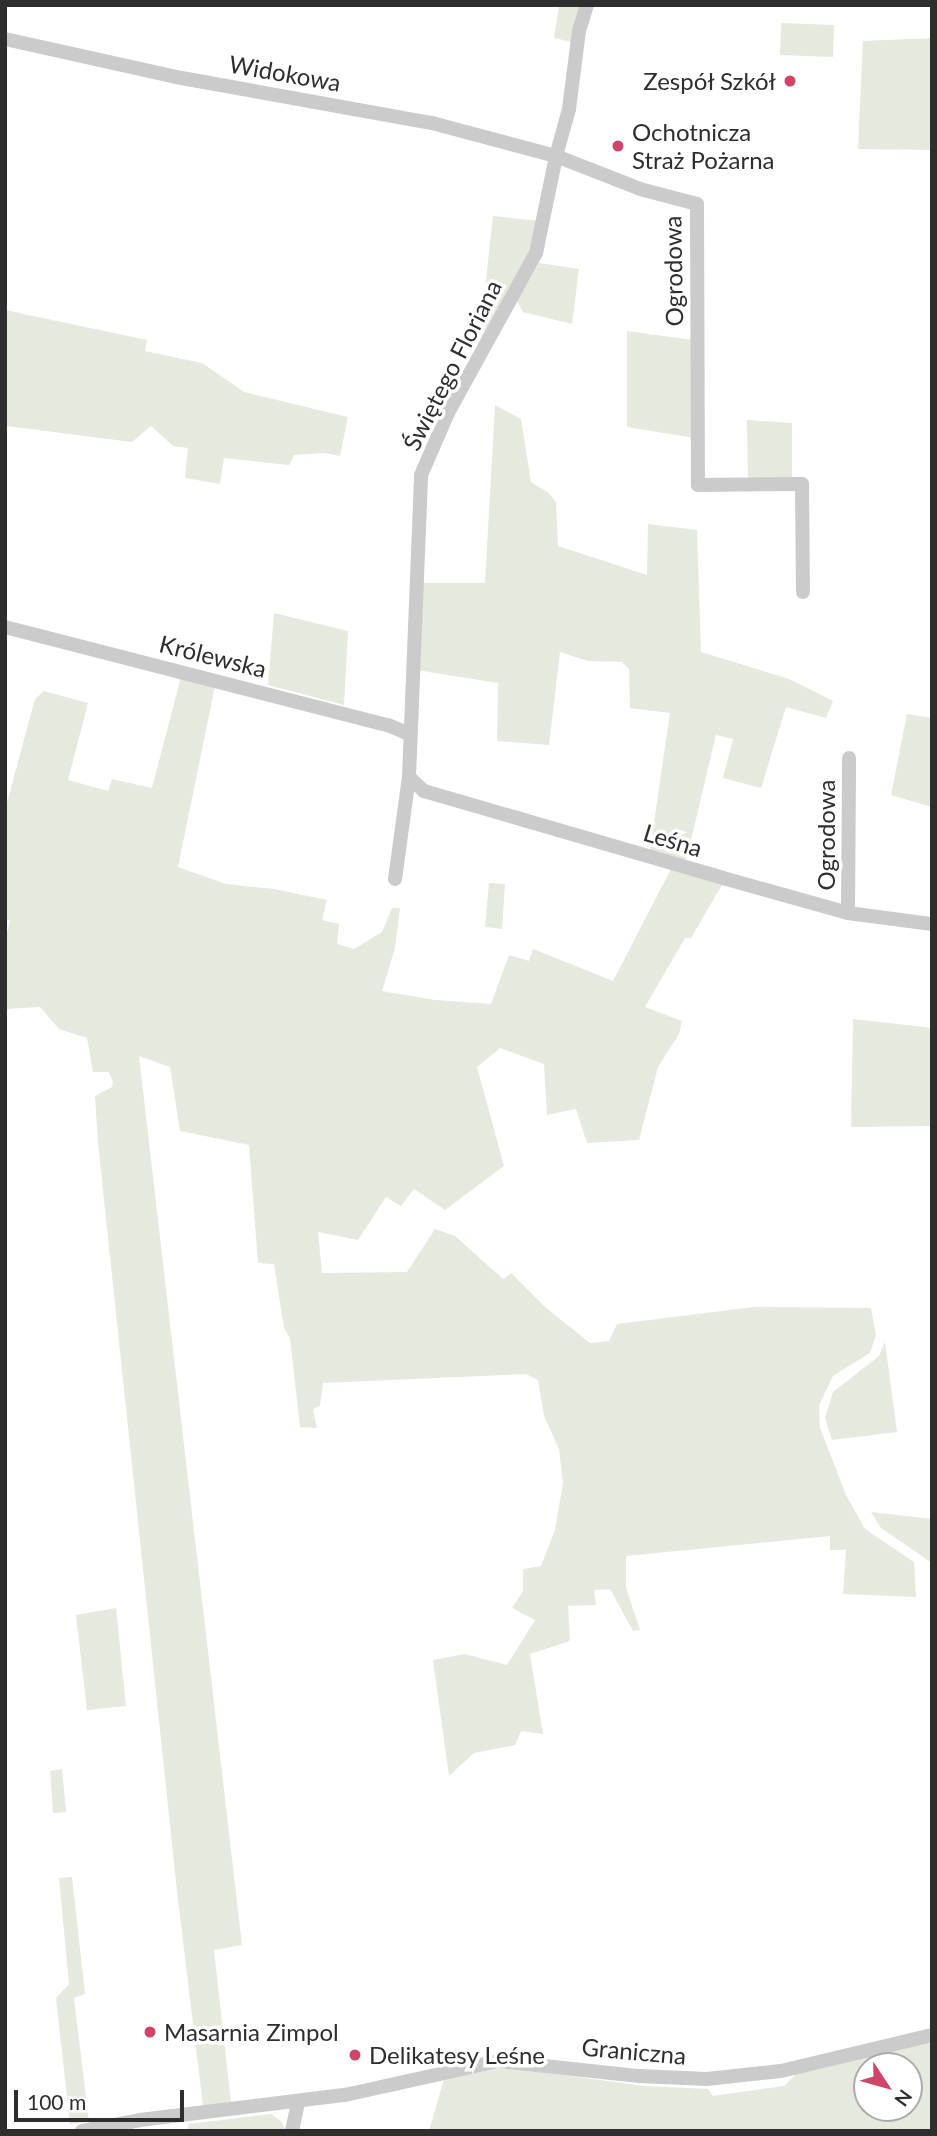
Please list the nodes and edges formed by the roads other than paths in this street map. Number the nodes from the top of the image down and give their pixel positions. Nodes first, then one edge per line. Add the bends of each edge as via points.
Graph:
1 (587, 5) edge
2 (5, 39) edge
3 (556, 156) junction
4 (803, 592) dead end
5 (5, 626) edge
6 (409, 734) junction
7 (849, 758) dead end
8 (409, 778) junction
9 (395, 879) dead end
10 (848, 913) junction
11 (932, 924) edge
12 (932, 2035) edge
13 (298, 2102) junction
14 (82, 2131) edge
15 (292, 2131) edge

1 - 3 street, Świętego Floriana
2 - 3 street, Widokowa via 176,77 432,123
3 - 4 street, Ogrodowa via 640,189 697,204 698,485 802,484
3 - 6 street, Świętego Floriana via 536,253 448,413 421,475
5 - 6 street, Królewska
6 - 8 street, Świętego Floriana
7 - 10 street, Ogrodowa
8 - 9 street, Świętego Floriana
8 - 10 street, Leśna via 424,791
10 - 11 street, Leśna
12 - 13 street, Graniczna via 781,2071 734,2077 668,2078 498,2061
13 - 14 street, Graniczna
13 - 15 street

